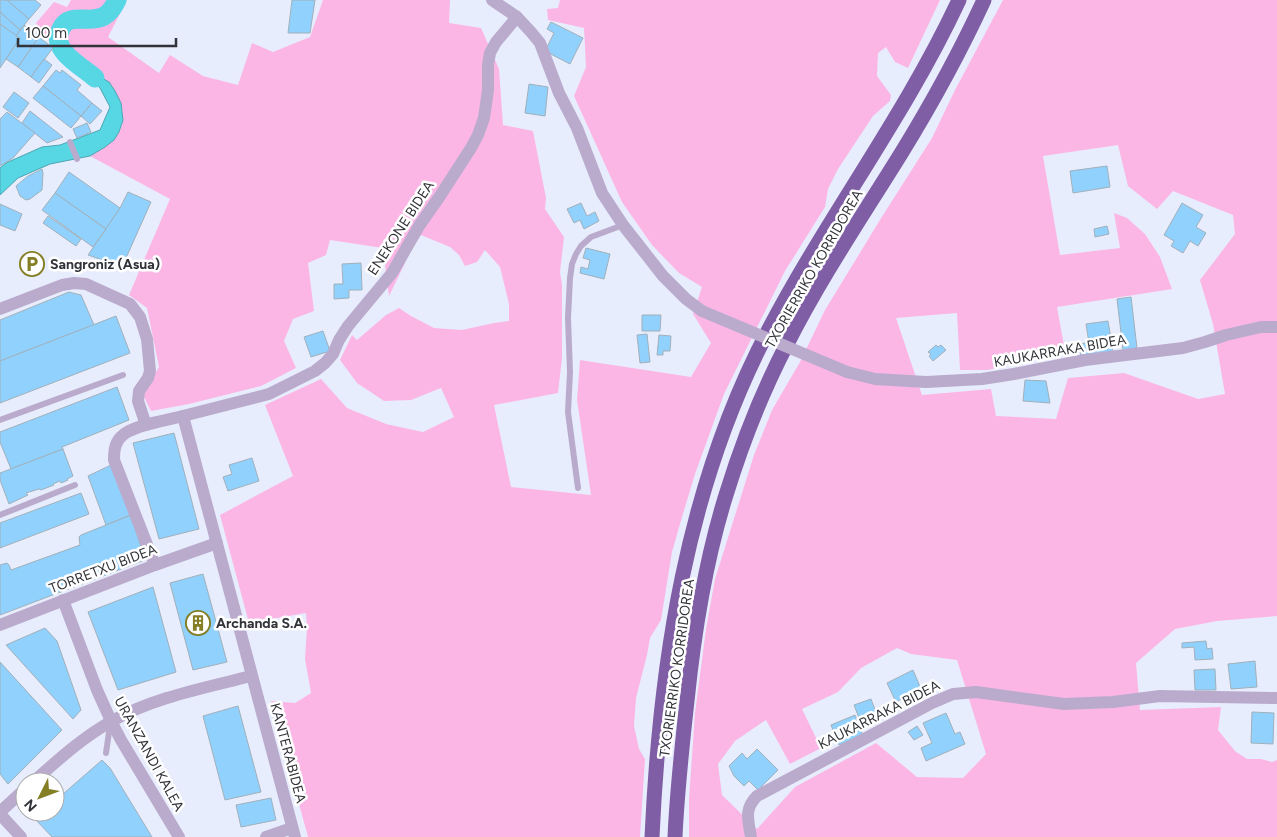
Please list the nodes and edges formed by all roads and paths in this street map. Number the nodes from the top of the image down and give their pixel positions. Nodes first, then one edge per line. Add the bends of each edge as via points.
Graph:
1 (492, 0) edge
2 (959, 0) edge
3 (984, 0) edge
4 (517, 17) junction
5 (70, 142) dead end
6 (77, 159) dead end
7 (623, 225) junction
8 (0, 309) edge
9 (1277, 327) edge
10 (124, 375) dead end
11 (183, 416) junction
12 (0, 420) edge
13 (146, 426) junction
14 (75, 485) dead end
15 (578, 488) dead end
16 (0, 515) edge
17 (217, 543) junction
18 (155, 565) junction
19 (63, 600) junction
20 (0, 625) edge
21 (252, 676) junction
22 (1277, 698) edge
23 (111, 721) junction
24 (106, 753) dead end
25 (44, 772) edge
26 (15, 799) edge
27 (0, 813) edge
28 (294, 832) edge
29 (21, 837) edge
30 (179, 837) edge
31 (266, 837) edge
32 (652, 837) edge
33 (675, 837) edge
34 (751, 837) edge

1 - 4 street
2 - 32 highway, TXORIERRIKO KORRIDOREA via 921,74 772,324 746,377 714,458 693,528 671,641
3 - 33 highway, TXORIERRIKO KORRIDOREA via 904,149 818,287 767,386 748,432 725,497 702,592 682,742
4 - 7 street via 540,44 602,193
4 - 11 street, ENEKONE BIDEA via 490,53 484,118 478,135 392,274 348,326 325,363 269,394
5 - 6 lane
7 - 9 street, KAUKARRAKA BIDEA, bridge via 663,276 702,311 846,372 875,379 926,382 982,379 1085,360 1183,348 1226,335
7 - 15 lane via 591,237 572,264 568,318 568,412
8 - 13 street via 74,283 86,284 130,304 140,317 147,339 150,371 139,391 138,401
10 - 12 lane
11 - 13 street, ENEKONE BIDEA
11 - 17 street, KANTERABIDEA
13 - 18 street, ENEKONE BIDEA via 122,435 116,445 114,460
14 - 16 lane
17 - 18 street, TORRETXU BIDEA
17 - 21 street, KANTERABIDEA
18 - 19 street, TORRETXU BIDEA
19 - 20 street, TORRETXU BIDEA
19 - 23 street, URANZANDI KALEA
21 - 23 street via 144,706
21 - 28 street, KANTERABIDEA
22 - 34 street, KAUKARRAKA BIDEA via 1160,696 1064,704 976,692 953,694 758,796 748,810
23 - 24 lane
23 - 25 street
23 - 30 street, URANZANDI KALEA
26 - 27 street
27 - 29 street
28 - 31 street

